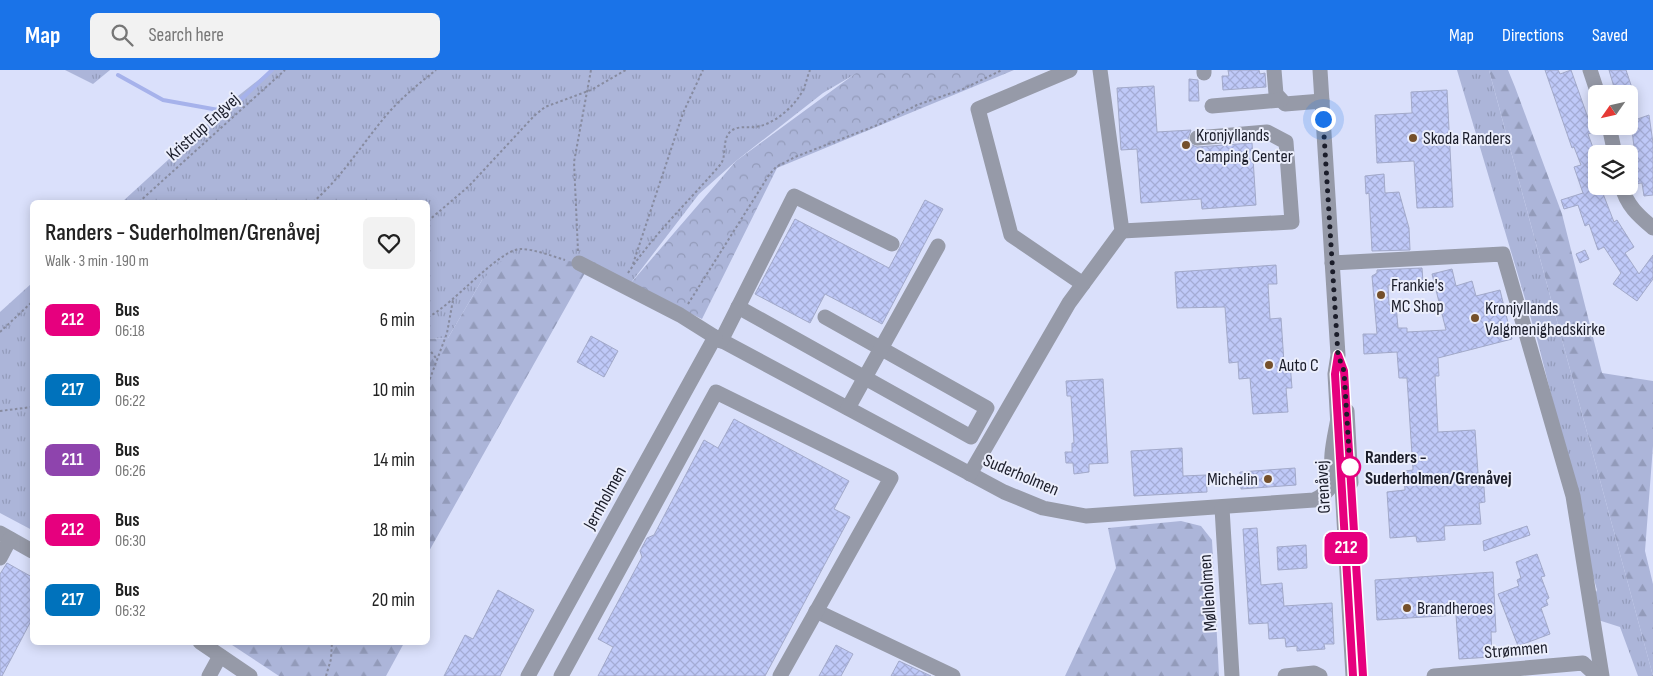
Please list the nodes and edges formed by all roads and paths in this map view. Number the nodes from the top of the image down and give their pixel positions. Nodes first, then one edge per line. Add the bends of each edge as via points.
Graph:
1 (285, 70) edge
2 (436, 70) edge
3 (591, 70) edge
4 (626, 70) edge
5 (703, 70) edge
6 (810, 70) edge
7 (1002, 70) edge
8 (1070, 70) edge
9 (1100, 70) edge
10 (1274, 70) edge
11 (1320, 70) edge
12 (1590, 70) edge
13 (1595, 85) edge
14 (586, 92) junction
15 (1281, 100) junction
16 (1322, 101) junction
17 (1212, 106) dead end
18 (1197, 138) dead end
19 (1624, 195) edge
20 (141, 200) edge
21 (315, 200) edge
22 (430, 219) edge
23 (1653, 228) edge
24 (1122, 231) junction
25 (892, 244) dead end
26 (938, 246) dead end
27 (579, 263) junction
28 (1332, 263) junction
29 (632, 266) junction
30 (621, 284) junction
31 (1083, 284) junction
32 (454, 299) junction
33 (30, 304) edge
34 (738, 307) junction
35 (680, 315) junction
36 (430, 316) edge
37 (825, 317) dead end
38 (0, 332) edge
39 (718, 339) junction
40 (881, 348) junction
41 (430, 350) edge
42 (1338, 355) junction
43 (436, 358) junction
44 (865, 377) junction
45 (430, 378) edge
46 (30, 407) edge
47 (848, 408) junction
48 (0, 411) edge
49 (1338, 418) junction
50 (970, 474) junction
51 (1222, 508) junction
52 (5, 536) edge
53 (30, 550) edge
54 (0, 558) edge
55 (816, 611) junction
56 (204, 645) edge
57 (332, 645) edge
58 (220, 656) junction
59 (1550, 671) edge
60 (209, 676) edge
61 (250, 676) edge
62 (326, 676) edge
63 (528, 676) edge
64 (561, 676) edge
65 (780, 676) edge
66 (953, 676) edge
67 (1232, 676) edge
68 (1285, 676) edge
69 (1320, 676) edge
70 (1354, 676) edge
71 (1363, 676) edge
72 (1434, 676) edge
73 (1597, 676) edge
74 (1602, 676) edge

1 - 20 path, Kristrup Engvej
2 - 21 path via 381,121 335,183
3 - 14 path
4 - 14 path
5 - 29 path via 683,113
6 - 29 path via 803,91 771,123 739,127 730,132 724,145 722,163
7 - 35 path via 776,167
8 - 31 street via 978,109 1011,235
9 - 24 street
10 - 15 street via 1276,94
11 - 16 street, Grenåvej
12 - 13 street
14 - 22 path via 545,107 469,186
14 - 27 path via 574,162
15 - 16 street via 1285,104
15 - 17 street
16 - 28 street, Grenåvej
18 - 24 street via 1268,132 1286,142 1292,222
19 - 23 street via 1635,213
24 - 31 street
25 - 34 street, Jernholmen via 794,196
26 - 40 street
27 - 30 street, Suderholmen
27 - 32 path via 522,249 514,250
28 - 42 street, Grenåvej
28 - 74 street via 1503,254 1573,496
29 - 30 path
30 - 35 street, Suderholmen
31 - 50 street
32 - 36 path
32 - 43 path
33 - 38 path
34 - 39 street, Jernholmen
34 - 44 street
35 - 39 street, Suderholmen
37 - 40 street
39 - 47 street, Suderholmen
39 - 63 street, Jernholmen
40 - 44 street
40 - 44 street via 987,408 971,437
41 - 43 path
42 - 49 street, Grenåvej via 1335,374
42 - 71 street, Grenåvej via 1344,371
43 - 45 path
44 - 47 street
46 - 48 path
47 - 50 street, Suderholmen
49 - 51 street, Suderholmen via 1332,455 1334,481 1328,492 1314,500
49 - 70 street, Grenåvej
50 - 51 street, Suderholmen via 1043,508 1086,516
51 - 67 street, Mølleholmen
52 - 53 street
52 - 54 street
55 - 64 street via 891,478 716,392
55 - 65 street
55 - 66 street
56 - 58 street
57 - 62 path
58 - 60 street
58 - 61 street
59 - 72 street, Strømmen
59 - 73 street, Strømmen via 1583,664
68 - 69 street via 1314,673

